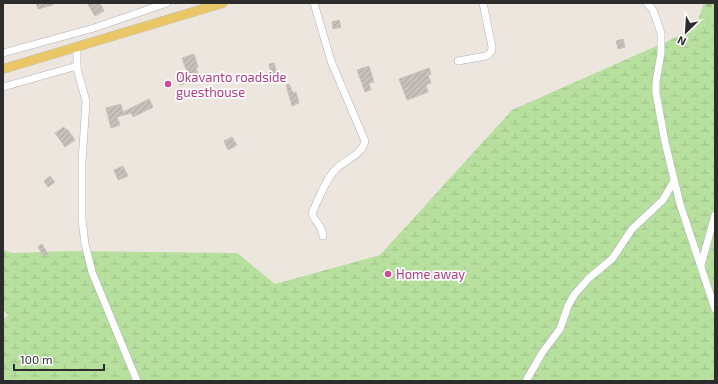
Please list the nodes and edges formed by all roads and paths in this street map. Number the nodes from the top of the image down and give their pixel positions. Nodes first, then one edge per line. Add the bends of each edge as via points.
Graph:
1 (167, 3) edge
2 (223, 3) edge
3 (314, 3) edge
4 (483, 3) edge
5 (647, 3) edge
6 (76, 48) junction
7 (3, 53) edge
8 (458, 61) dead end
9 (77, 66) junction
10 (3, 70) edge
11 (3, 87) edge
12 (674, 181) junction
13 (715, 215) edge
14 (323, 236) dead end
15 (701, 265) junction
16 (715, 309) edge
17 (137, 381) edge
18 (526, 381) edge

1 - 7 street via 94,28
2 - 6 main road
3 - 14 street via 331,61 364,141 361,150 330,177 312,213 321,227
4 - 8 street via 492,46 490,54
5 - 12 street via 653,10 661,33 656,93
6 - 9 street
6 - 10 main road
9 - 11 street
9 - 17 street via 86,102 82,162 82,220 85,244 92,272
12 - 15 street
12 - 18 street via 663,200 632,229 612,259 589,278 574,295 560,329
13 - 15 street
15 - 16 street

